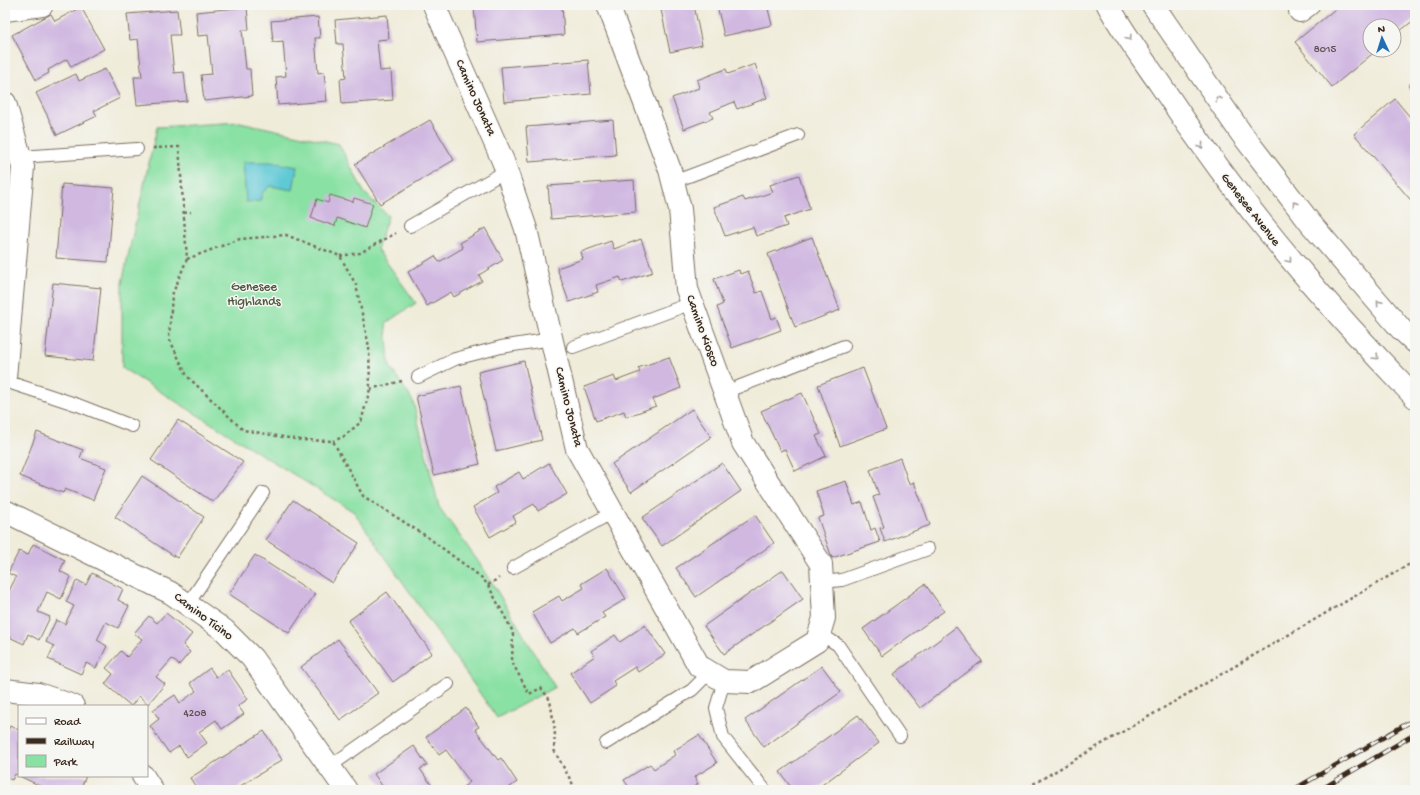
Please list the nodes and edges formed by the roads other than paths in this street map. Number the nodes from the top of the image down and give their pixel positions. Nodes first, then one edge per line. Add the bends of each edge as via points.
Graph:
1 (42, 5) edge
2 (434, 5) edge
3 (608, 5) edge
4 (1108, 5) edge
5 (1153, 5) edge
6 (5, 10) edge
7 (5, 105) edge
8 (798, 135) dead end
9 (137, 149) road end
10 (20, 157) junction
11 (506, 171) junction
12 (673, 182) junction
13 (410, 226) road end
14 (692, 303) junction
15 (552, 339) junction
16 (1415, 342) edge
17 (844, 346) dead end
18 (573, 347) dead end
19 (6, 348) edge
20 (418, 377) road end
21 (5, 379) edge
22 (725, 392) junction
23 (1415, 397) edge
24 (132, 426) dead end
25 (263, 493) dead end
26 (5, 511) edge
27 (613, 512) junction
28 (928, 549) dead end
29 (513, 568) dead end
30 (822, 582) junction
31 (188, 604) junction
32 (818, 637) junction
33 (717, 677) junction
34 (448, 684) dead end
35 (5, 690) edge
36 (70, 705) edge
37 (900, 736) dead end
38 (606, 743) dead end
39 (329, 767) junction
40 (144, 777) edge
41 (152, 790) edge
42 (346, 790) edge
43 (765, 790) edge

1 - 6 street
2 - 11 street, Camino Jonata
3 - 12 street, Camino Kiosco
4 -> 23 street, Genesee Avenue via 1197,141 1282,250 1355,336
16 -> 5 street via 1311,224 1242,134
7 - 10 street
8 - 12 lane
9 - 10 lane
10 - 19 street via 23,167
11 - 13 lane
11 - 15 street, Camino Jonata via 526,228
12 - 14 street, Camino Kiosco via 680,209 687,289
14 - 18 lane
14 - 22 street, Camino Kiosco
15 - 20 lane via 501,347 454,359
15 - 27 street, Camino Jonata via 577,449
17 - 22 lane
19 - 21 street
21 - 24 lane
22 - 30 street, Camino Kiosco via 743,443 821,564
25 - 31 lane
26 - 31 street, Camino Ticino via 171,593
27 - 29 lane
27 - 33 street, Camino Jonata via 699,666
28 - 30 lane via 842,580
30 - 32 street, Camino Kiosco via 824,618
31 - 39 street, Camino Ticino via 224,630 252,658
32 - 33 street via 751,682
32 - 37 lane via 838,645
33 - 38 lane
33 - 43 lane via 716,708 723,737
34 - 39 lane
35 - 36 street via 38,694
39 - 42 street, Camino Ticino
40 - 41 street

